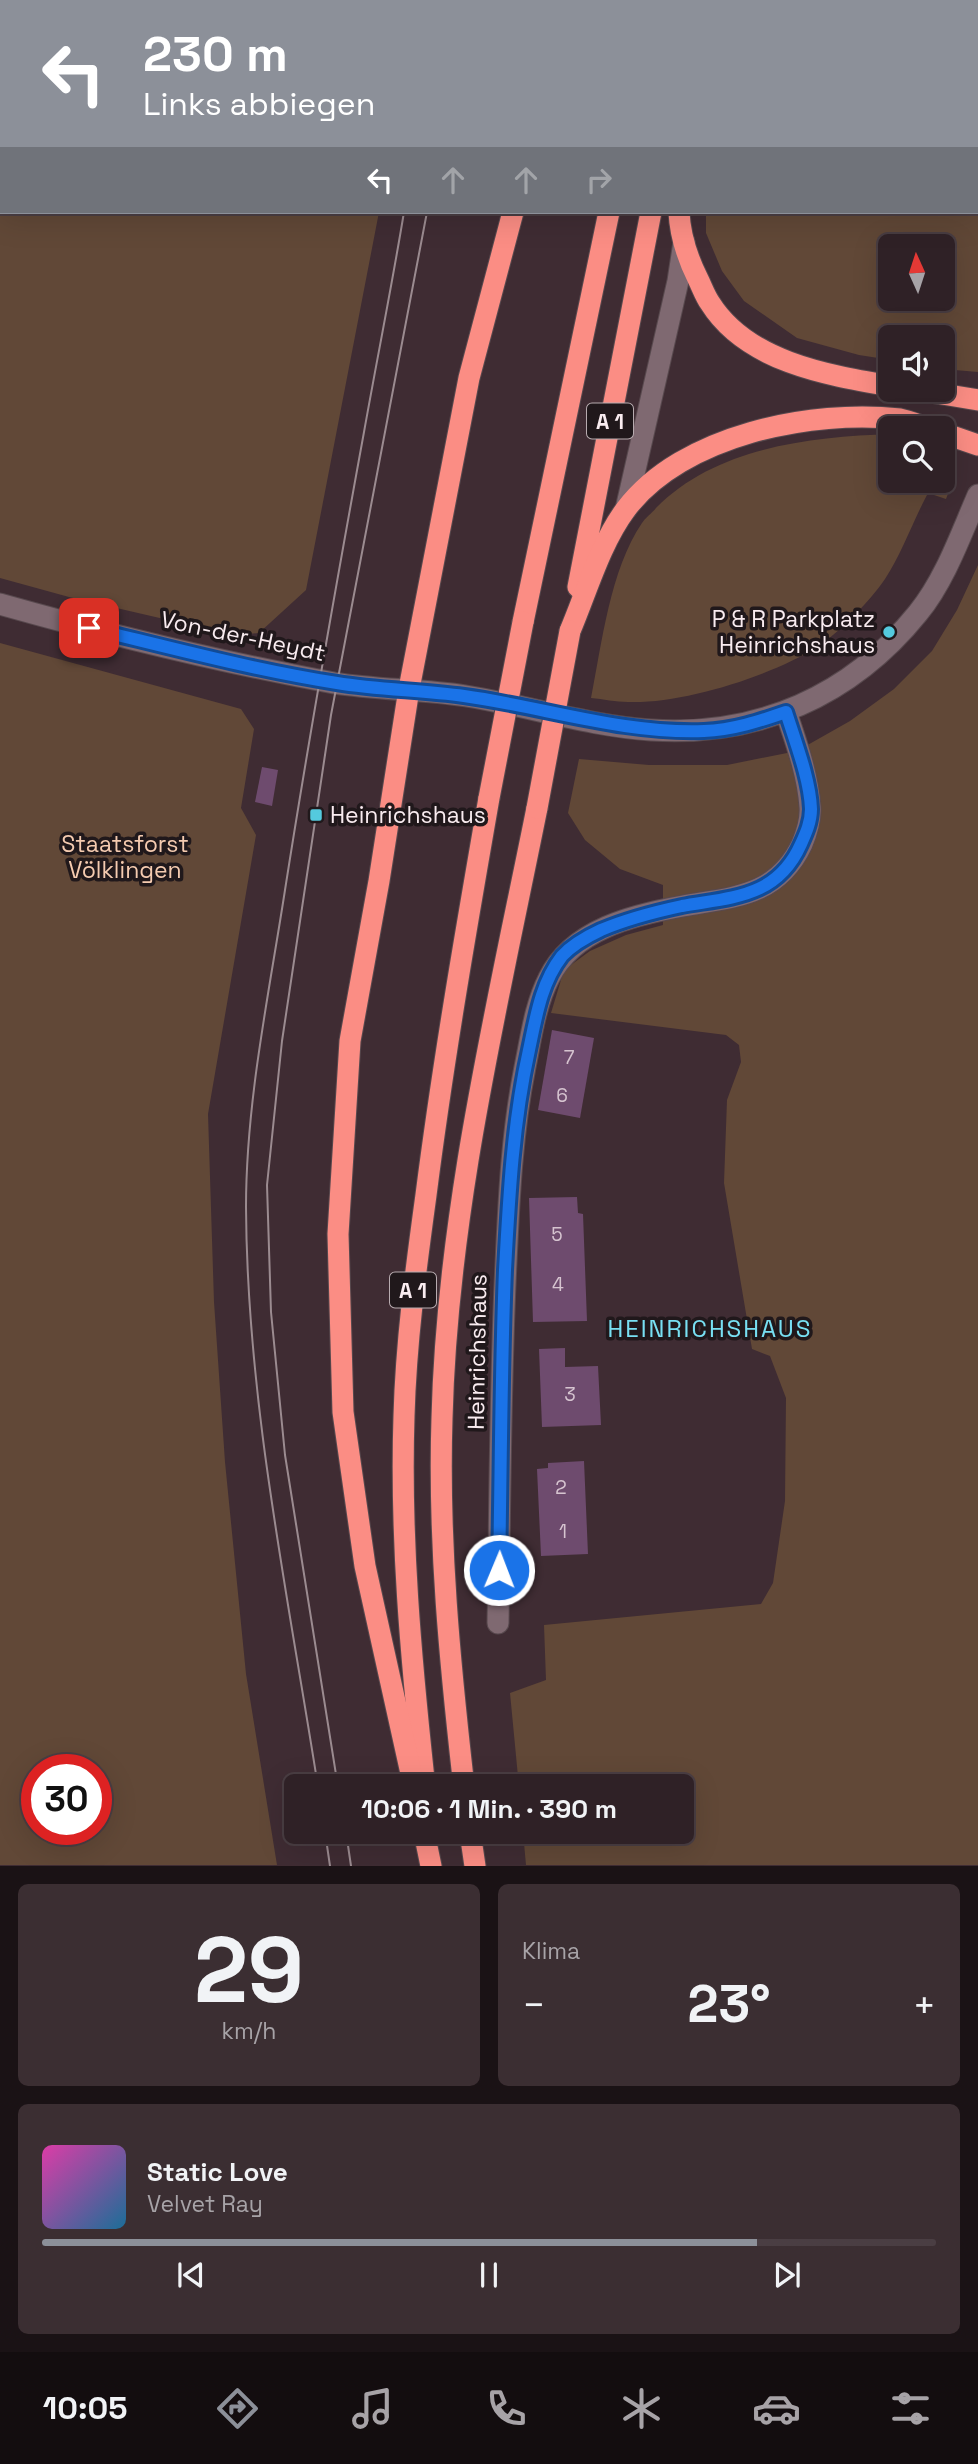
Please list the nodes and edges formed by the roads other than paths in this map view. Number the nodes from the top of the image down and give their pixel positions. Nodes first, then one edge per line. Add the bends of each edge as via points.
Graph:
1 (512, 214) edge
2 (609, 214) edge
3 (651, 214) edge
4 (679, 214) edge
5 (684, 242) junction
6 (878, 384) edge
7 (955, 396) edge
8 (978, 400) edge
9 (878, 418) edge
10 (955, 437) edge
11 (978, 445) edge
12 (978, 495) edge
13 (626, 509) junction
14 (0, 604) edge
15 (570, 631) junction
16 (409, 689) junction
17 (786, 712) junction
18 (498, 1623) dead end
19 (411, 1774) edge
20 (424, 1774) edge
21 (463, 1774) edge
22 (427, 1844) edge
23 (431, 1844) edge
24 (472, 1844) edge
25 (433, 1866) edge
26 (475, 1866) edge

1 - 16 highway via 469,378
2 - 20 highway, A 1, bridge via 489,798 437,1110 414,1284 404,1415 403,1540
3 - 15 highway, A 1
4 - 5 highway
5 - 6 highway via 711,304 759,349 788,363
5 - 13 street
7 - 8 highway
9 - 13 highway via 778,426 710,446 680,461
10 - 11 highway
12 - 17 street, Von-der-Heydt via 920,612 862,669
13 - 15 highway
14 - 16 street, Von-der-Heydt via 266,670 337,683
15 - 21 highway, A 1, bridge via 475,1122 451,1288 442,1416 441,1538
16 - 17 street, Von-der-Heydt via 650,730 729,728
16 - 19 highway via 350,1041 338,1234 347,1438 365,1566
17 - 18 street, Heinrichshaus via 811,809 808,831 794,859 754,892 642,915 582,939 548,978 537,1011 520,1092 509,1191
22 - 25 highway
23 - 25 highway
24 - 26 highway

